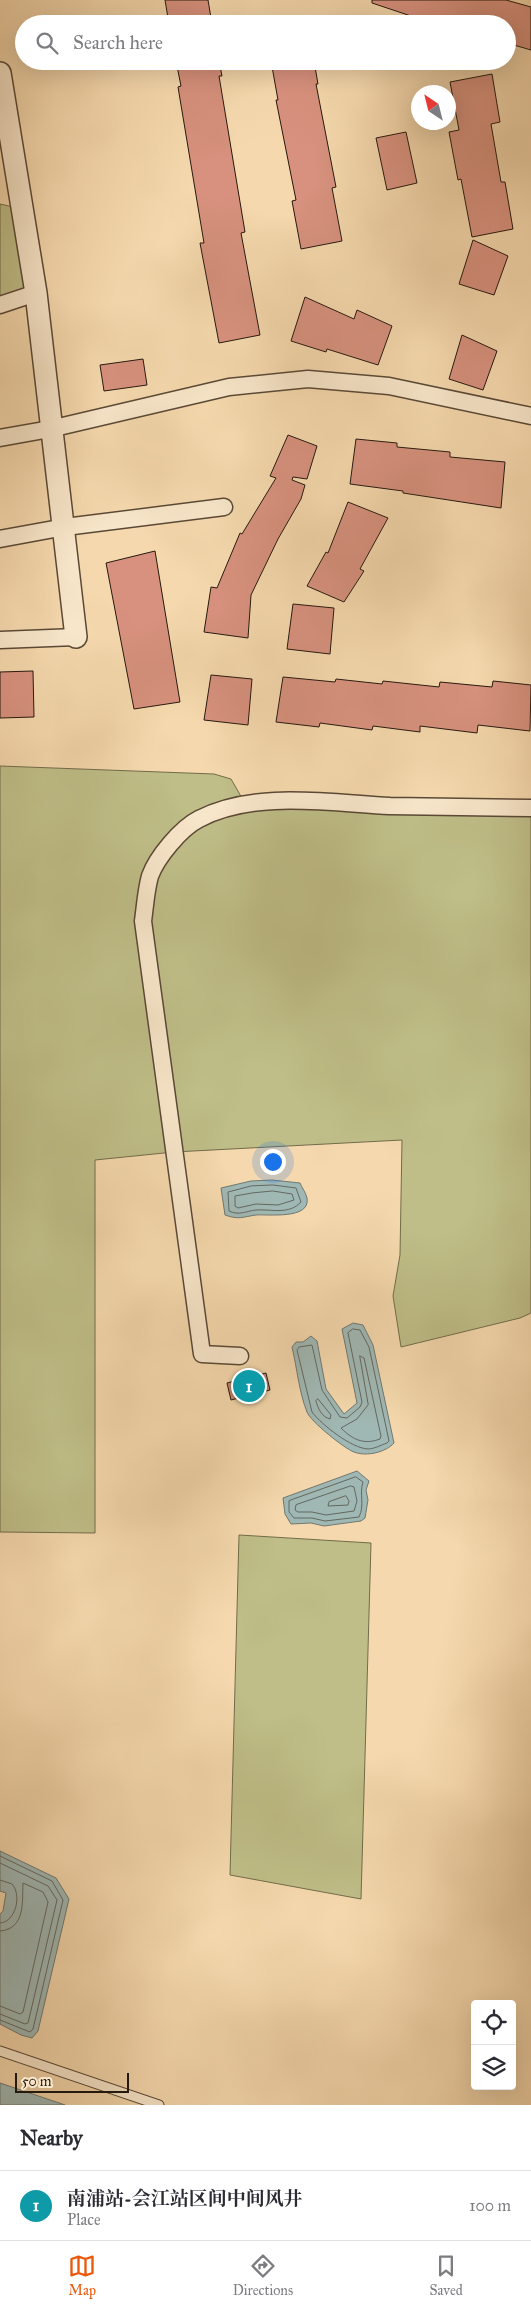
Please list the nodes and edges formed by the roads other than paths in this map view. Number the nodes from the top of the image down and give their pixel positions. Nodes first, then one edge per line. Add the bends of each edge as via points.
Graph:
1 (0, 73) edge
2 (36, 293) junction
3 (0, 305) edge
4 (531, 416) edge
5 (50, 429) junction
6 (0, 438) edge
7 (224, 507) dead end
8 (65, 527) junction
9 (0, 539) edge
10 (76, 637) joint
11 (0, 640) edge
12 (531, 808) edge
13 (240, 1356) dead end
14 (0, 2051) edge
15 (159, 2105) edge

1 - 2 street
2 - 3 street
2 - 5 street
4 - 5 street via 389,386 308,379 229,387
5 - 6 street
5 - 8 street
7 - 8 street
8 - 9 street
8 - 10 street
10 - 11 street
12 - 13 street via 282,800 232,807 199,819 185,829 168,847 150,875 142,921 202,1354
14 - 15 lane

